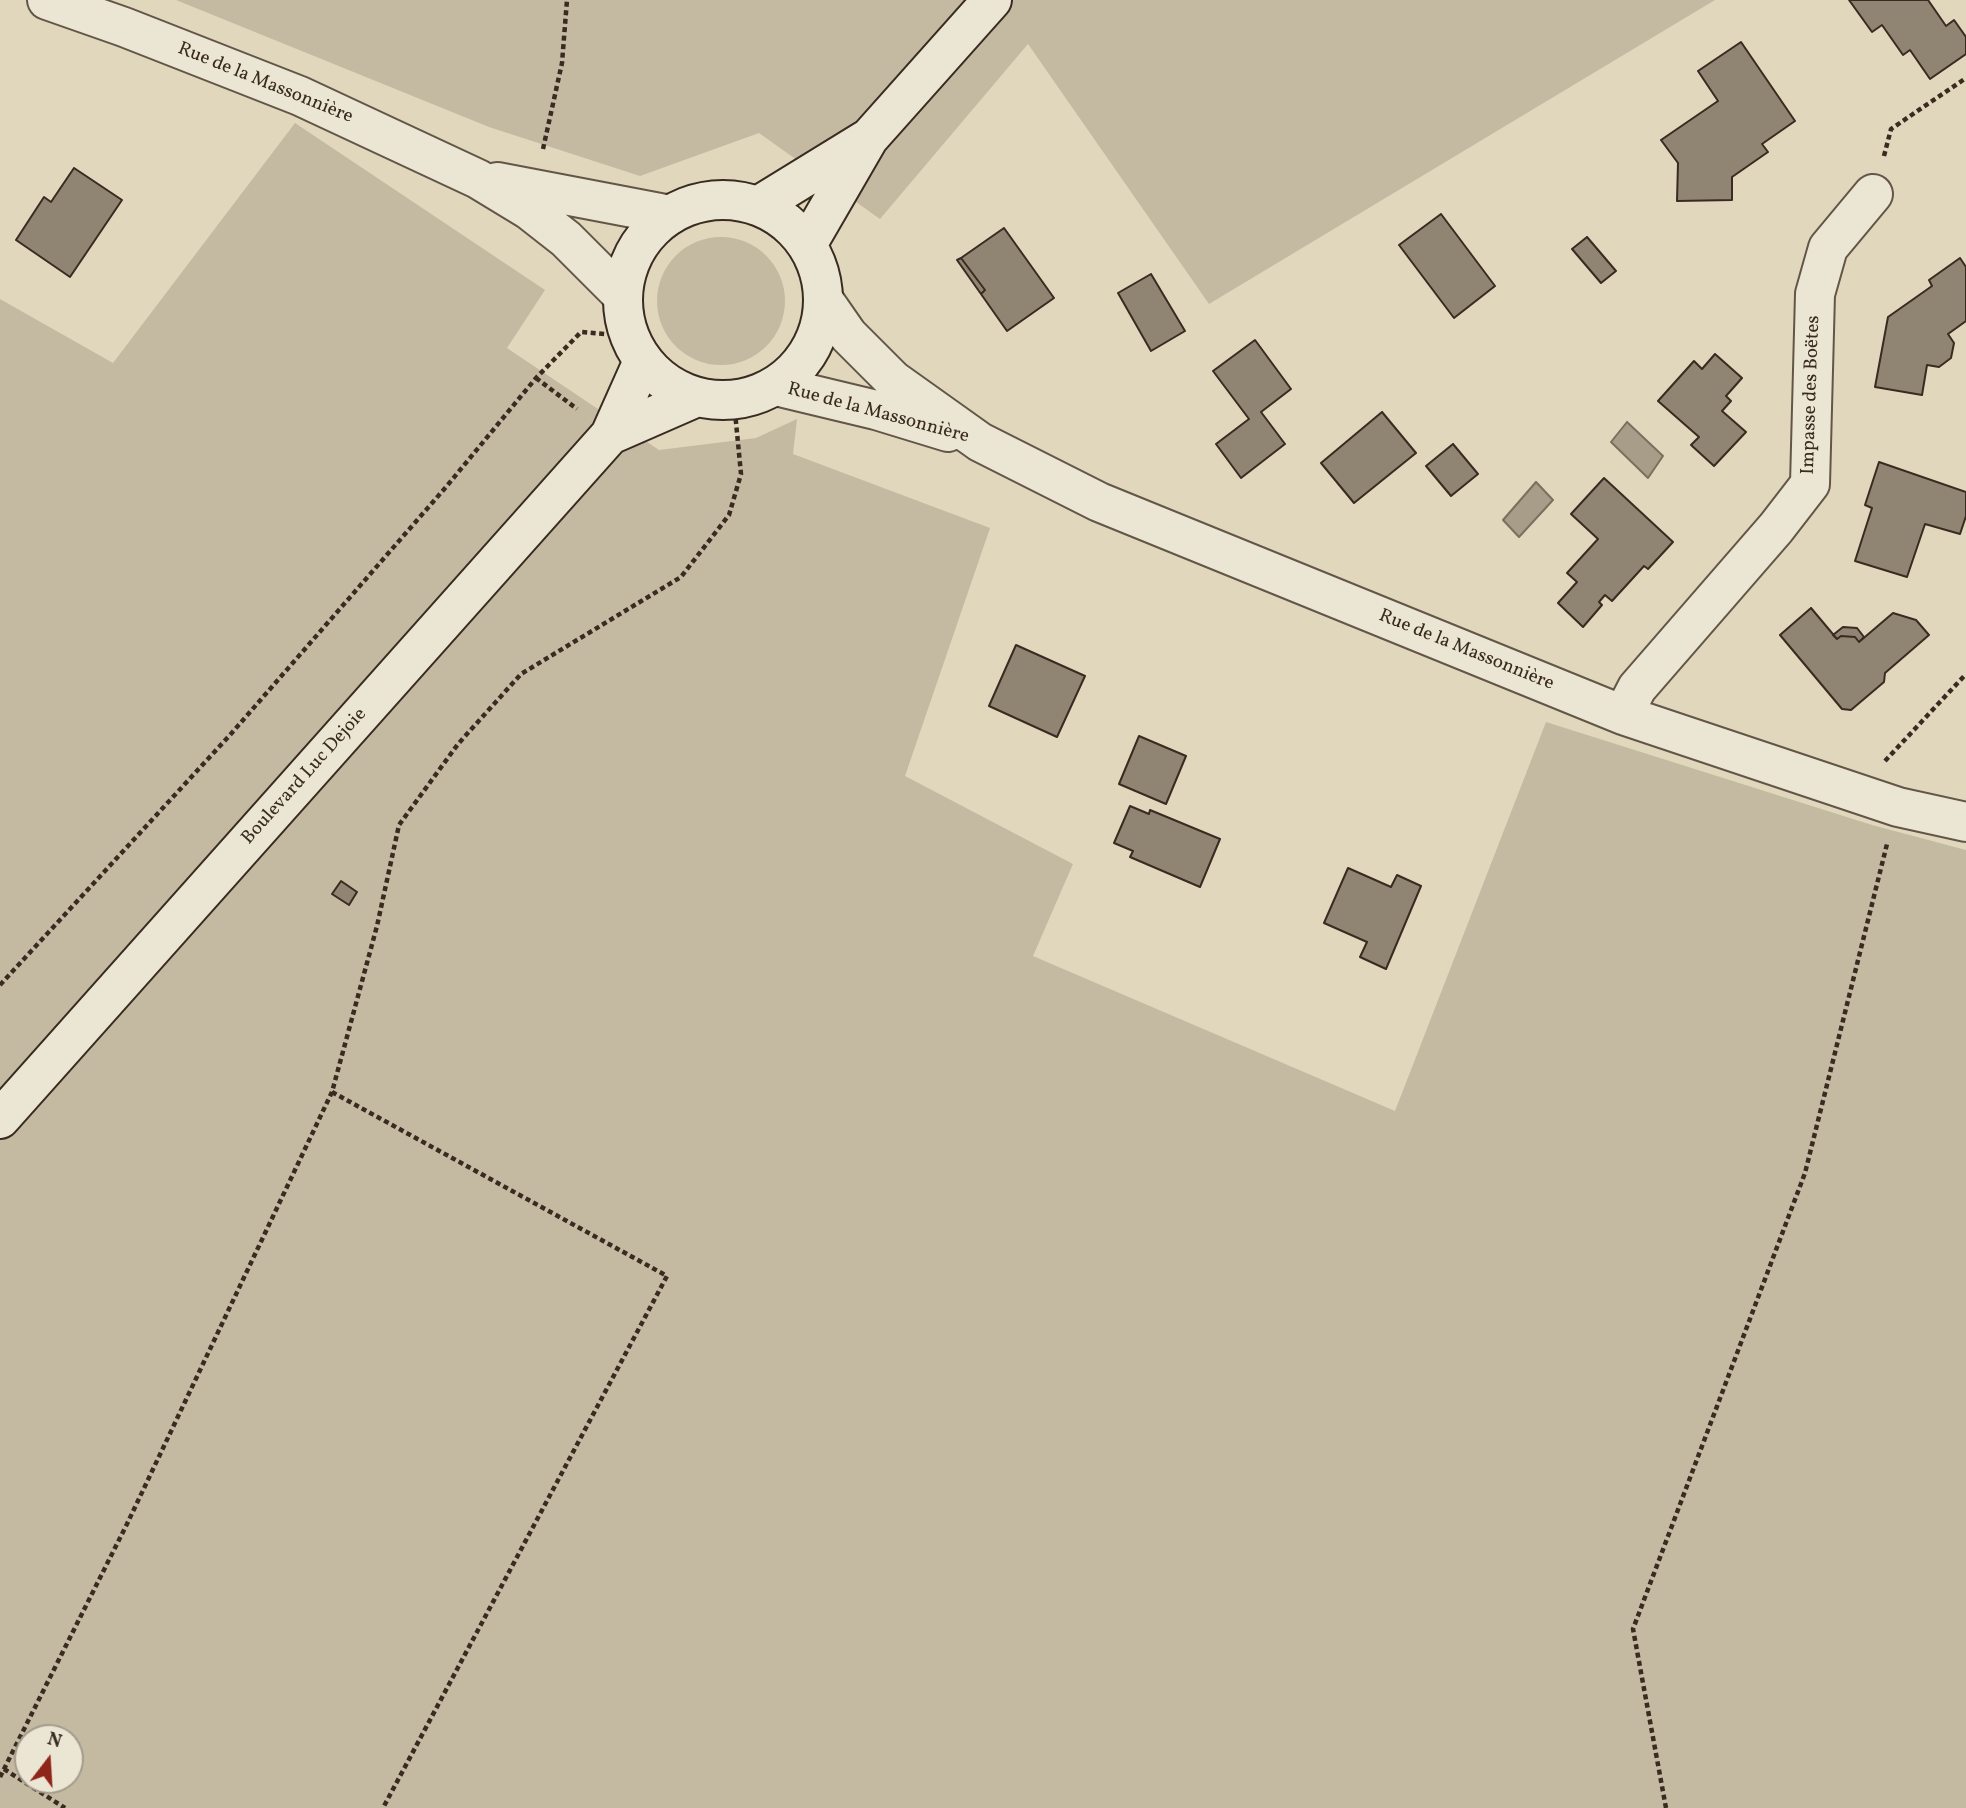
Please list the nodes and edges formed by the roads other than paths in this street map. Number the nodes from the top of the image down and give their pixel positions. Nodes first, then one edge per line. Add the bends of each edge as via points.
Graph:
1 (47, 0) edge
2 (992, 0) edge
3 (869, 138) junction
4 (478, 178) junction
5 (1873, 194) road end
6 (758, 206) junction
7 (670, 215) junction
8 (807, 245) junction
9 (623, 296) junction
10 (823, 299) junction
11 (637, 348) junction
12 (776, 386) junction
13 (715, 398) junction
14 (610, 435) junction
15 (980, 442) junction
16 (1623, 715) junction
17 (1966, 822) edge
18 (0, 1119) edge

1 - 4 street, Rue de la Massonnière via 300,96
2 - 3 street
3 - 6 street
3 - 8 street
4 - 7 street, Rue de la Massonnière
4 - 9 street, Rue de la Massonnière via 566,239
5 - 16 street, Impasse des Boëtes via 1828,248 1815,294 1810,484 1637,688
6 - 7 street via 724,200 696,204
6 - 8 street via 785,222
7 - 9 street via 636,250
8 - 10 street via 819,270
9 - 11 street
10 - 12 street via 821,324 811,349 796,370
10 - 15 street, Rue de la Massonnière via 848,335 893,380
11 - 13 street via 659,376 677,389
11 - 14 street, Boulevard Luc Dejoie
12 - 13 street via 755,395
12 - 15 street, Rue de la Massonnière
13 - 14 street, Boulevard Luc Dejoie
14 - 18 street, Boulevard Luc Dejoie
15 - 16 street, Rue de la Massonnière via 1099,502
16 - 17 street, Rue de la Massonnière via 1898,807

